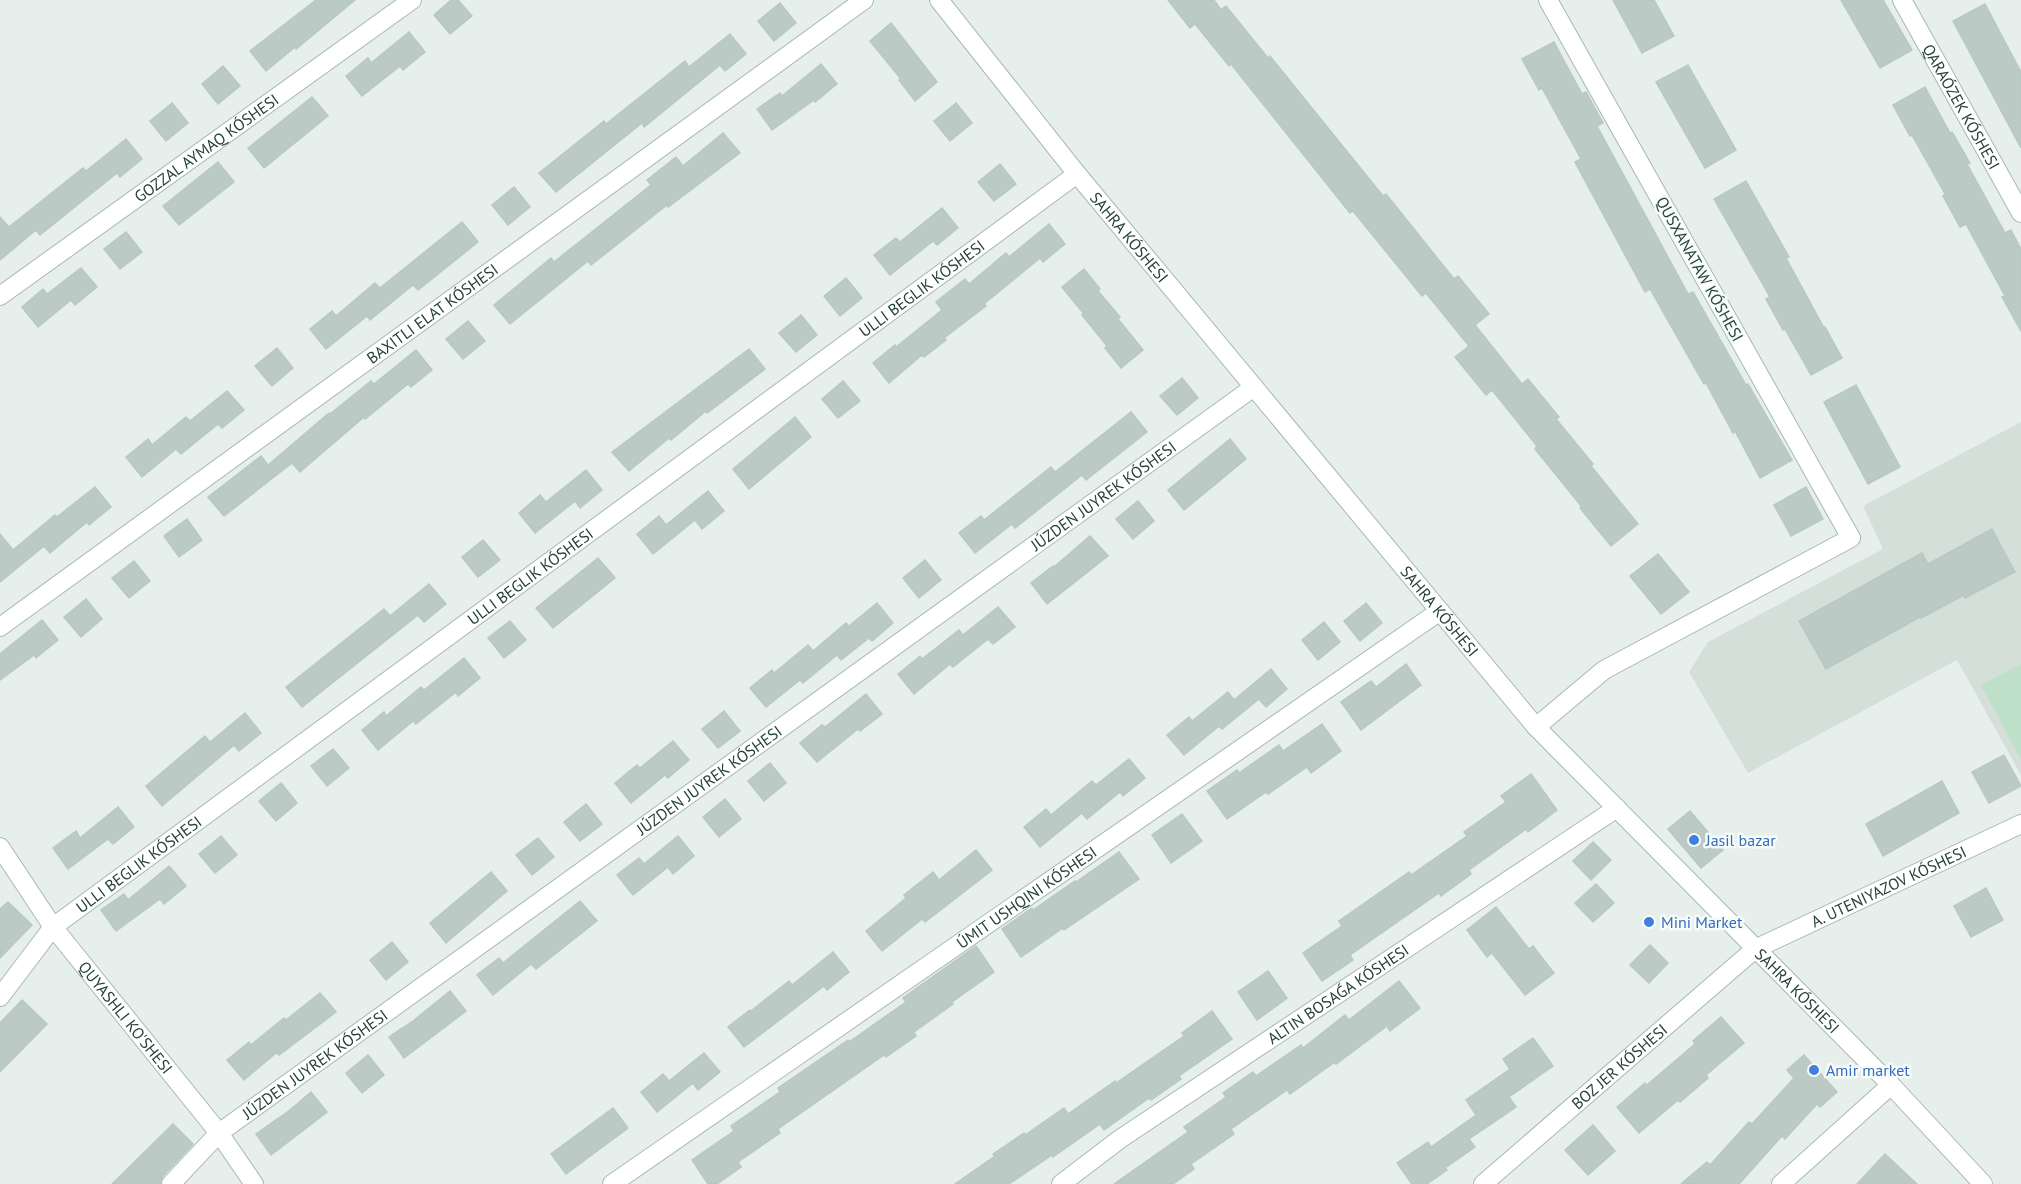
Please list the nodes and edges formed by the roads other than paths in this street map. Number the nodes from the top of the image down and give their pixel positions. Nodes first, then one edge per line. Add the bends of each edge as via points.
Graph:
1 (412, 0) edge
2 (864, 0) edge
3 (939, 0) edge
4 (1548, 0) edge
5 (1902, 0) edge
6 (1077, 174) junction
7 (2021, 213) edge
8 (0, 296) edge
9 (1254, 387) junction
10 (1440, 611) junction
11 (0, 627) edge
12 (1536, 727) junction
13 (1617, 808) junction
14 (2021, 824) edge
15 (0, 847) edge
16 (53, 927) junction
17 (1755, 949) junction
18 (0, 997) edge
19 (1891, 1084) junction
20 (219, 1133) junction
21 (171, 1184) edge
22 (254, 1184) edge
23 (612, 1184) edge
24 (1061, 1184) edge
25 (1483, 1184) edge
26 (1781, 1184) edge
27 (1983, 1184) edge

1 - 8 street, GOZZAL AYMAQ KÓSHESI
2 - 11 street
3 - 6 street, SAHRA KÓSHESI
4 - 12 street, QUSXANATAW KÓSHESI via 1851,538 1604,670
5 - 7 street, QARAÓZEK KÓSHESI
6 - 9 street, SAHRA KÓSHESI
6 - 16 street
9 - 10 street, SAHRA KÓSHESI
9 - 20 street, JÚZDEN JUYREK KÓSHESI
10 - 12 street, SAHRA KÓSHESI
10 - 23 street
12 - 13 street, SAHRA KÓSHESI
13 - 17 street, SAHRA KÓSHESI
13 - 24 street via 1120,1139
14 - 17 street, A. UTENIYAZOV KÓSHESI
15 - 16 street, QUYASHLI KO'SHESI
16 - 18 street
16 - 20 street, QUYASHLI KO'SHESI
17 - 19 street, SAHRA KÓSHESI
17 - 25 street, BOZ JER KÓSHESI
19 - 26 street
19 - 27 street, SAHRA KÓSHESI
20 - 21 street, JÚZDEN JUYREK KÓSHESI
20 - 22 street, QUYASHLI KO'SHESI

